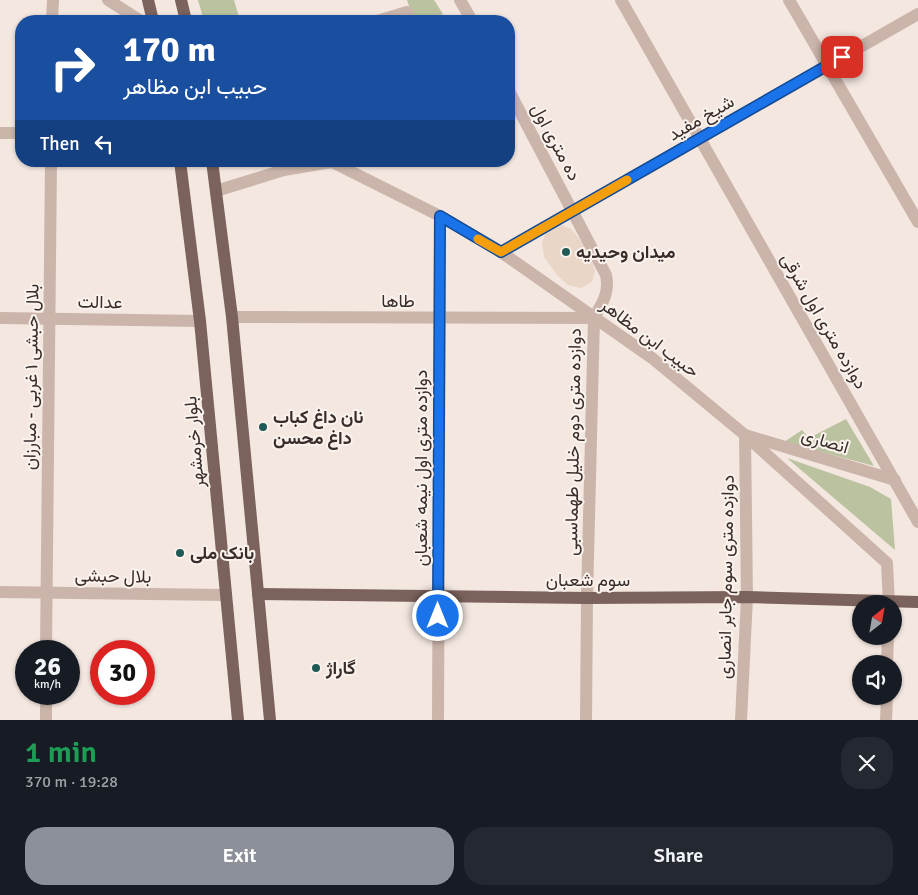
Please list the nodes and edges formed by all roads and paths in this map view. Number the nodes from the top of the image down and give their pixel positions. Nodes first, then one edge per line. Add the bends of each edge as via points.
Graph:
1 (53, 0) edge
2 (108, 0) edge
3 (148, 0) edge
4 (181, 0) edge
5 (460, 0) edge
6 (621, 0) edge
7 (789, 0) edge
8 (407, 12) dead end
9 (918, 14) edge
10 (52, 15) edge
11 (132, 15) edge
12 (152, 15) edge
13 (185, 15) edge
14 (397, 15) edge
15 (469, 15) edge
16 (827, 66) junction
17 (515, 102) edge
18 (15, 133) edge
19 (0, 134) edge
20 (700, 138) junction
21 (51, 167) edge
22 (181, 167) edge
23 (213, 167) edge
24 (302, 167) edge
25 (341, 167) edge
26 (216, 191) junction
27 (573, 211) junction
28 (440, 216) junction
29 (918, 222) edge
30 (501, 252) junction
31 (0, 318) edge
32 (232, 318) junction
33 (594, 318) junction
34 (50, 319) junction
35 (440, 319) junction
36 (200, 321) junction
37 (745, 435) junction
38 (894, 480) junction
39 (918, 522) edge
40 (0, 592) edge
41 (47, 593) junction
42 (258, 594) junction
43 (226, 595) junction
44 (888, 595) edge
45 (438, 596) junction
46 (587, 598) junction
47 (747, 598) junction
48 (852, 601) edge
49 (902, 602) edge
50 (918, 602) edge
51 (46, 640) edge
52 (46, 705) edge
53 (887, 705) edge
54 (46, 720) edge
55 (238, 720) edge
56 (270, 720) edge
57 (438, 720) edge
58 (586, 720) edge
59 (741, 720) edge
60 (886, 720) edge

1 - 10 street
2 - 11 street
3 - 12 main road
4 - 13 main road
5 - 15 street
6 - 20 street, دوازده متری اول شرقی
7 - 16 street
8 - 14 street
9 - 16 street, شیخ مفید
16 - 20 street, شیخ مفید
16 - 29 street
17 - 27 street, ده متری اول
18 - 19 street
20 - 27 street, شیخ مفید
20 - 38 street, دوازده متری اول شرقی
21 - 34 street, بلال حبشی ۱ غربی - مبارزان
22 - 36 main road, بلوار خرمشهر
23 - 26 main road
24 - 26 street, حبیب ابن مظاهر
25 - 28 street, حبیب ابن مظاهر
26 - 32 main road
27 - 30 street, شیخ مفید
27 - 33 street, ده متری اول via 608,284 605,299
28 - 30 street, حبیب ابن مظاهر
28 - 35 street, دوازده متری اول نیمه شعبان
30 - 33 street, حبیب ابن مظاهر
31 - 34 street, عدالت
32 - 35 street, طاها
32 - 42 main road
33 - 35 street, طاها
33 - 37 street, حبیب ابن مظاهر via 652,358
33 - 46 street, دوازده متری دوم خلیل طهماسبی
34 - 36 street, عدالت
34 - 41 street, بلال حبشی ۱ غربی - مبارزان
35 - 45 street, دوازده متری اول نیمه شعبان
36 - 43 main road, بلوار خرمشهر
37 - 38 street, انصاری
37 - 44 street, حبیب ابن مظاهر via 886,563
37 - 47 street, دوازده متری سوم جابر انصاری
38 - 39 street, دوازده متری اول شرقی
40 - 41 street, بلال حبشی
41 - 43 street, بلال حبشی
41 - 51 street, بلال حبشی ۱ غربی - مبارزان
42 - 45 main road, سوم شعبان
42 - 56 main road
43 - 55 main road, بلوار خرمشهر
45 - 46 main road, سوم شعبان
45 - 57 street, دوازده متری اول نیمه شعبان
46 - 47 main road, سوم شعبان
46 - 58 street, دوازده متری دوم خلیل طهماسبی
47 - 48 main road, سوم شعبان
47 - 59 street, دوازده متری سوم جابر انصاری
49 - 50 main road, سوم شعبان
52 - 54 street
53 - 60 street

